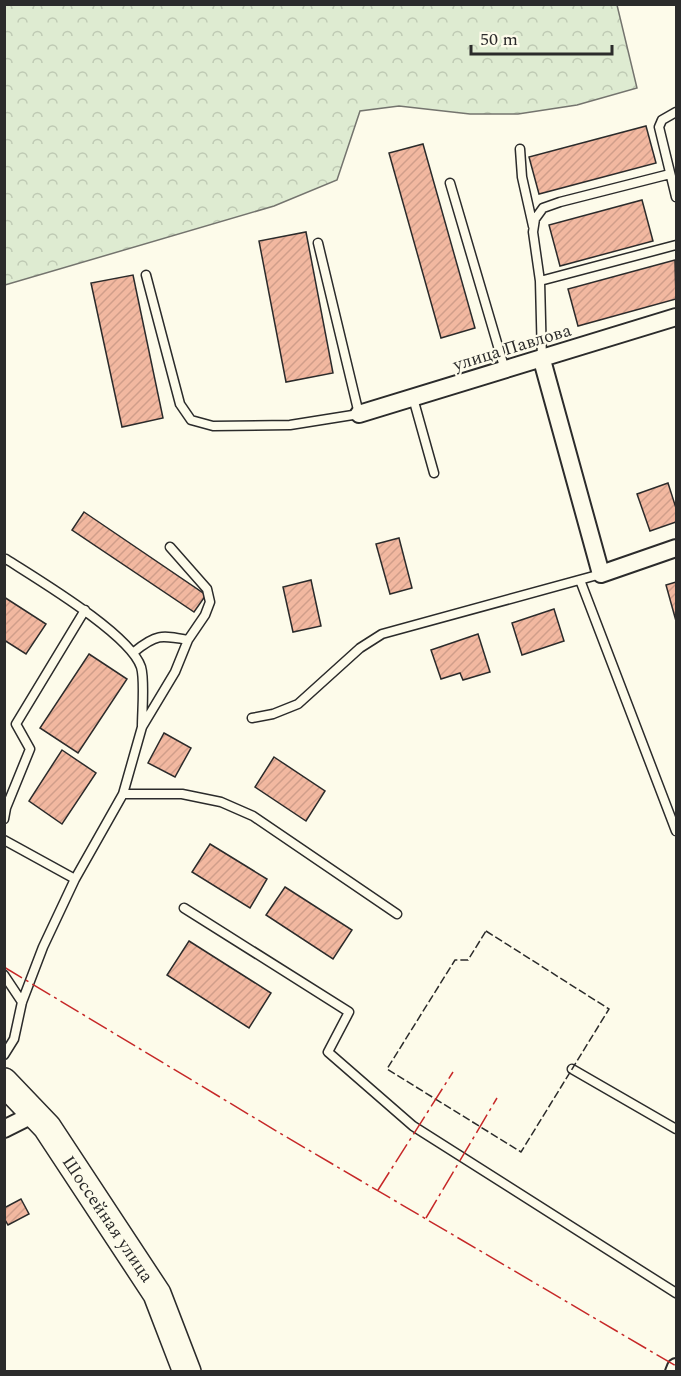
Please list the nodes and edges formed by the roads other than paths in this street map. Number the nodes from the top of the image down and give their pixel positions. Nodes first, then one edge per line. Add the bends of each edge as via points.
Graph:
1 (676, 112) edge
2 (520, 149) dead end
3 (670, 174) junction
4 (450, 183) dead end
5 (676, 197) edge
6 (534, 228) junction
7 (318, 243) dead end
8 (676, 245) edge
9 (146, 275) dead end
10 (540, 281) junction
11 (676, 317) edge
12 (542, 360) junction
13 (505, 370) junction
14 (413, 398) junction
15 (359, 414) junction
16 (434, 473) dead end
17 (170, 548) dead end
18 (676, 548) edge
19 (6, 559) edge
20 (601, 573) junction
21 (580, 580) junction
22 (85, 610) junction
23 (188, 640) junction
24 (134, 652) junction
25 (252, 718) dead end
26 (142, 727) junction
27 (123, 794) junction
28 (4, 819) edge
29 (676, 831) edge
30 (4, 840) edge
31 (75, 879) junction
32 (184, 908) dead end
33 (397, 914) dead end
34 (4, 975) edge
35 (22, 1002) junction
36 (4, 1055) edge
37 (572, 1069) dead end
38 (4, 1082) edge
39 (34, 1114) junction
40 (4, 1129) edge
41 (676, 1129) edge
42 (676, 1293) edge
43 (676, 1367) edge
44 (187, 1371) edge
45 (674, 1371) edge

1 - 3 lane via 662,120 659,127
2 - 6 lane
3 - 5 lane
3 - 6 lane via 543,208
4 - 13 lane
6 - 10 lane
7 - 15 lane
8 - 10 lane
9 - 15 lane via 180,404 191,420 213,426 290,425
10 - 12 lane
11 - 12 street, улица Павлова
12 - 13 street, улица Павлова
12 - 20 street
13 - 14 street, улица Павлова
14 - 15 street, улица Павлова
14 - 16 lane
17 - 23 lane via 207,590 210,602
18 - 20 street
19 - 22 lane
20 - 21 lane
21 - 25 lane via 382,634 360,648 298,704
21 - 29 lane
22 - 24 lane
22 - 28 lane via 16,724 30,749
23 - 24 lane via 164,636 148,640
23 - 26 lane via 175,672
24 - 26 lane via 141,669
26 - 27 lane
27 - 31 lane
27 - 33 lane via 182,794 221,802 253,816
30 - 31 lane
31 - 35 lane
32 - 42 lane via 350,1012 328,1052 413,1126
34 - 35 lane
35 - 36 lane via 14,1039
37 - 41 lane
38 - 39 main road, Шоссейная улица
39 - 40 street
39 - 44 main road, Шоссейная улица via 47,1127 157,1293
43 - 45 street

